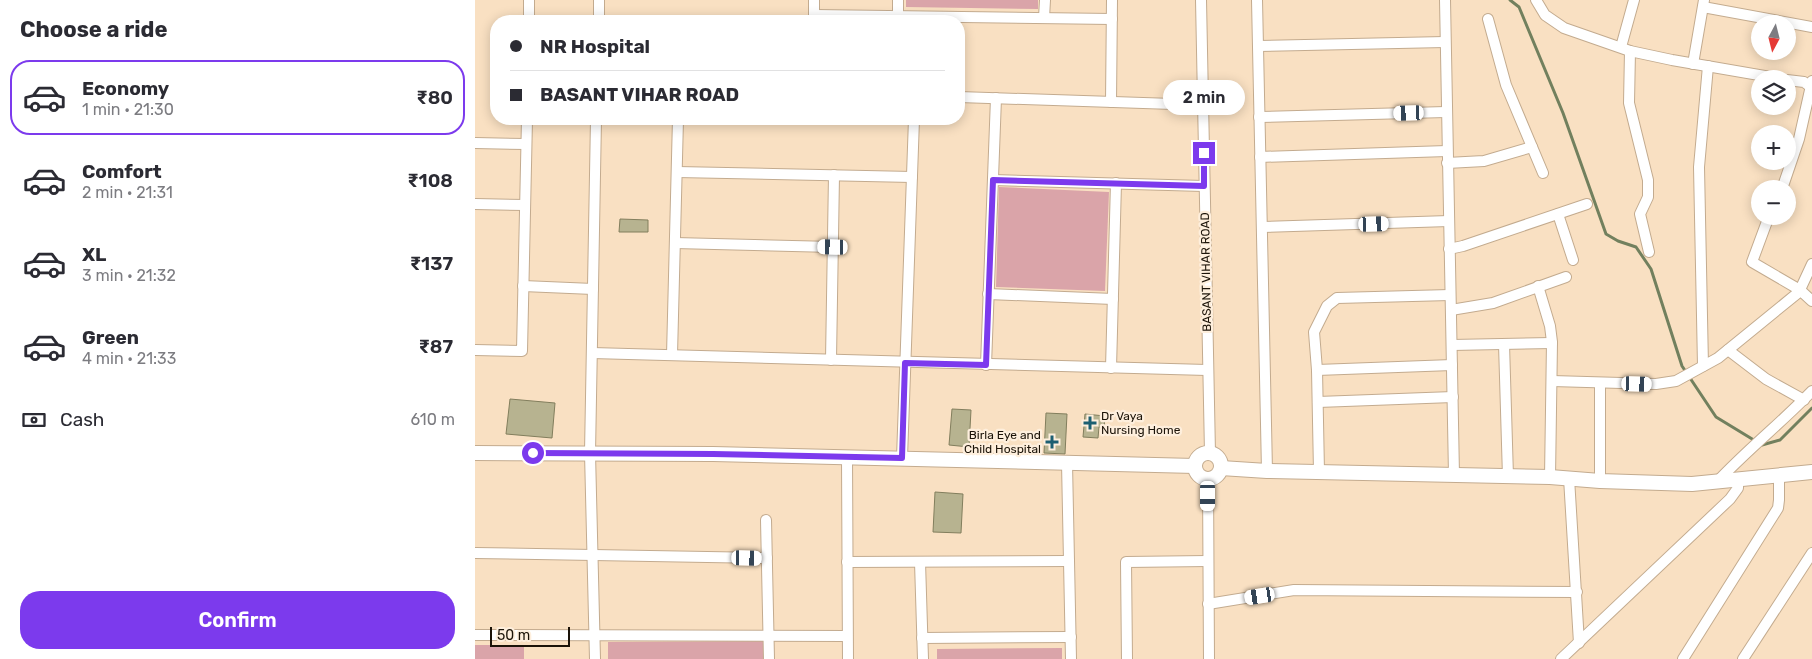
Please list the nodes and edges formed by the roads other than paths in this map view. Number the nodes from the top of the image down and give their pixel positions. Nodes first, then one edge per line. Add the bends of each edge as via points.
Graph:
1 (529, 0) edge
2 (599, 0) edge
3 (814, 0) edge
4 (898, 0) edge
5 (1045, 0) edge
6 (1113, 0) edge
7 (1201, 0) edge
8 (1257, 0) edge
9 (1445, 0) edge
10 (1634, 0) edge
11 (1540, 2) edge
12 (1704, 4) edge
13 (529, 15) edge
14 (599, 15) edge
15 (814, 15) edge
16 (898, 15) edge
17 (965, 17) edge
18 (1045, 18) junction
19 (1112, 19) junction
20 (1488, 19) dead end
21 (1812, 27) edge
22 (1445, 42) junction
23 (1258, 46) junction
24 (1625, 49) junction
25 (1693, 64) junction
26 (1708, 66) junction
27 (1751, 74) edge
28 (1796, 81) edge
29 (1812, 86) edge
30 (965, 97) edge
31 (996, 98) junction
32 (1111, 102) junction
33 (1203, 105) junction
34 (1446, 112) junction
35 (1259, 117) junction
36 (527, 125) edge
37 (596, 125) edge
38 (678, 125) edge
39 (915, 125) edge
40 (475, 143) edge
41 (526, 144) junction
42 (1532, 147) junction
43 (1447, 151) junction
44 (1260, 157) junction
45 (1447, 163) junction
46 (677, 172) junction
47 (1543, 173) dead end
48 (834, 175) junction
49 (912, 177) junction
50 (993, 180) junction
51 (1785, 180) edge
52 (1115, 183) junction
53 (1204, 186) junction
54 (475, 204) edge
55 (1587, 204) dead end
56 (525, 205) junction
57 (1558, 214) junction
58 (1449, 221) junction
59 (1766, 225) edge
60 (1262, 227) junction
61 (675, 243) junction
62 (833, 247) junction
63 (1449, 249) junction
64 (1649, 252) dead end
65 (1573, 260) dead end
66 (1812, 264) edge
67 (1566, 277) dead end
68 (523, 286) junction
69 (1538, 286) junction
70 (593, 289) junction
71 (1800, 290) junction
72 (988, 294) junction
73 (1451, 295) junction
74 (1113, 299) junction
75 (1812, 301) edge
76 (1451, 310) junction
77 (1552, 343) junction
78 (1504, 344) junction
79 (1452, 345) junction
80 (475, 350) edge
81 (1728, 350) junction
82 (592, 353) junction
83 (672, 355) junction
84 (831, 360) junction
85 (905, 363) junction
86 (986, 365) junction
87 (1452, 365) junction
88 (1700, 367) junction
89 (1111, 368) junction
90 (1207, 370) junction
91 (1317, 370) junction
92 (1552, 382) junction
93 (1600, 383) junction
94 (1812, 391) edge
95 (1453, 397) junction
96 (1804, 400) junction
97 (1318, 402) junction
98 (475, 453) edge
99 (590, 453) junction
100 (1210, 453) junction
101 (847, 457) junction
102 (902, 458) junction
103 (1067, 462) junction
104 (1195, 466) junction
105 (1221, 468) junction
106 (1267, 471) junction
107 (1319, 472) junction
108 (1812, 472) edge
109 (1454, 475) junction
110 (1779, 476) junction
111 (1508, 477) junction
112 (1550, 477) junction
113 (1569, 478) junction
114 (1208, 479) junction
115 (1738, 480) junction
116 (1600, 481) junction
117 (1717, 482) junction
118 (766, 520) dead end
119 (475, 553) edge
120 (1812, 553) edge
121 (593, 555) junction
122 (767, 558) junction
123 (1069, 561) junction
124 (1208, 561) junction
125 (847, 562) junction
126 (920, 562) junction
127 (1577, 592) junction
128 (1208, 604) junction
129 (475, 635) edge
130 (595, 635) junction
131 (769, 636) junction
132 (847, 636) junction
133 (1071, 637) junction
134 (922, 638) junction
135 (1579, 644) junction
136 (595, 659) edge
137 (769, 659) edge
138 (848, 659) edge
139 (923, 659) edge
140 (1071, 659) edge
141 (1127, 659) edge
142 (1209, 659) edge
143 (1561, 659) edge
144 (1683, 659) edge
145 (1743, 659) edge

1 - 13 street
2 - 14 street
3 - 15 street
4 - 16 street
5 - 18 street
6 - 19 street
7 - 33 street, BASANT VIHAR ROAD
8 - 23 street
9 - 22 street
10 - 24 street
11 - 24 street via 1545,15 1564,28
12 - 21 street
12 - 25 street
17 - 18 street
18 - 19 street
19 - 32 street
20 - 42 street via 1505,85
22 - 23 street
22 - 34 street
23 - 35 street
24 - 25 street
24 - 64 street via 1629,103 1648,180 1648,197 1640,214
25 - 26 street
26 - 27 street
26 - 88 street via 1699,167
28 - 29 street
29 - 51 street
30 - 31 street
31 - 32 street
31 - 50 street
32 - 33 street
33 - 53 street, BASANT VIHAR ROAD
34 - 35 street
34 - 43 street
35 - 44 street
36 - 41 street
37 - 70 street
38 - 46 street
39 - 49 street
40 - 41 street
41 - 56 street
42 - 45 street via 1484,161
42 - 47 street
43 - 44 street
43 - 45 street
44 - 60 street
45 - 58 street
46 - 48 street
46 - 61 street
48 - 49 street
48 - 62 street
49 - 85 street
50 - 52 street
50 - 72 street
52 - 53 street
52 - 74 street
53 - 90 street, BASANT VIHAR ROAD
54 - 56 street
55 - 57 street
56 - 68 street
57 - 63 street
57 - 65 street
58 - 60 street
58 - 63 street
59 - 71 street via 1752,262
60 - 106 street
61 - 62 street
61 - 83 street
62 - 84 street
63 - 73 street
66 - 71 street
67 - 69 street
68 - 70 street
68 - 80 street via 522,351
69 - 76 street via 1493,303
69 - 77 street
70 - 82 street
71 - 75 street
71 - 81 street
72 - 74 street
72 - 86 street
73 - 76 street
73 - 91 street via 1337,298 1327,306 1314,332
74 - 89 street
76 - 79 street
77 - 78 street
77 - 92 street
78 - 79 street
78 - 111 street
79 - 87 street
81 - 88 street
81 - 96 street via 1766,379
82 - 83 street
82 - 99 street
83 - 84 street
84 - 85 street
85 - 86 street
85 - 102 street
86 - 89 street
87 - 91 street
87 - 95 street
88 - 93 street via 1676,381
89 - 90 street
90 - 100 street, BASANT VIHAR ROAD
91 - 97 street
92 - 93 street
92 - 112 street
93 - 116 street
94 - 96 street
95 - 97 street
95 - 109 street
96 - 117 street
97 - 107 street
98 - 99 street
99 - 101 street
99 - 121 street
100 - 104 street via 1200,456
100 - 105 street via 1220,460
101 - 102 street
101 - 125 street
102 - 103 street
103 - 104 street
103 - 123 street
104 - 114 street via 1199,476
105 - 106 street
105 - 114 street via 1217,476
106 - 107 street
107 - 109 street
108 - 110 street
109 - 111 street
110 - 115 street
110 - 144 street via 1778,508
111 - 112 street
112 - 113 street
113 - 116 street
113 - 127 street
114 - 124 street
115 - 117 street
115 - 135 street via 1730,499
116 - 117 street
118 - 122 street
119 - 121 street
120 - 145 street
121 - 122 street
121 - 130 street
122 - 131 street
123 - 126 street
123 - 133 street
124 - 128 street
124 - 141 street via 1126,562
125 - 126 street
125 - 132 street
126 - 134 street
127 - 128 street via 1294,590
127 - 135 street
128 - 142 street
129 - 130 street
130 - 131 street
130 - 136 street
131 - 132 street
131 - 137 street
132 - 138 street
133 - 134 street
133 - 140 street
134 - 139 street
135 - 143 street

